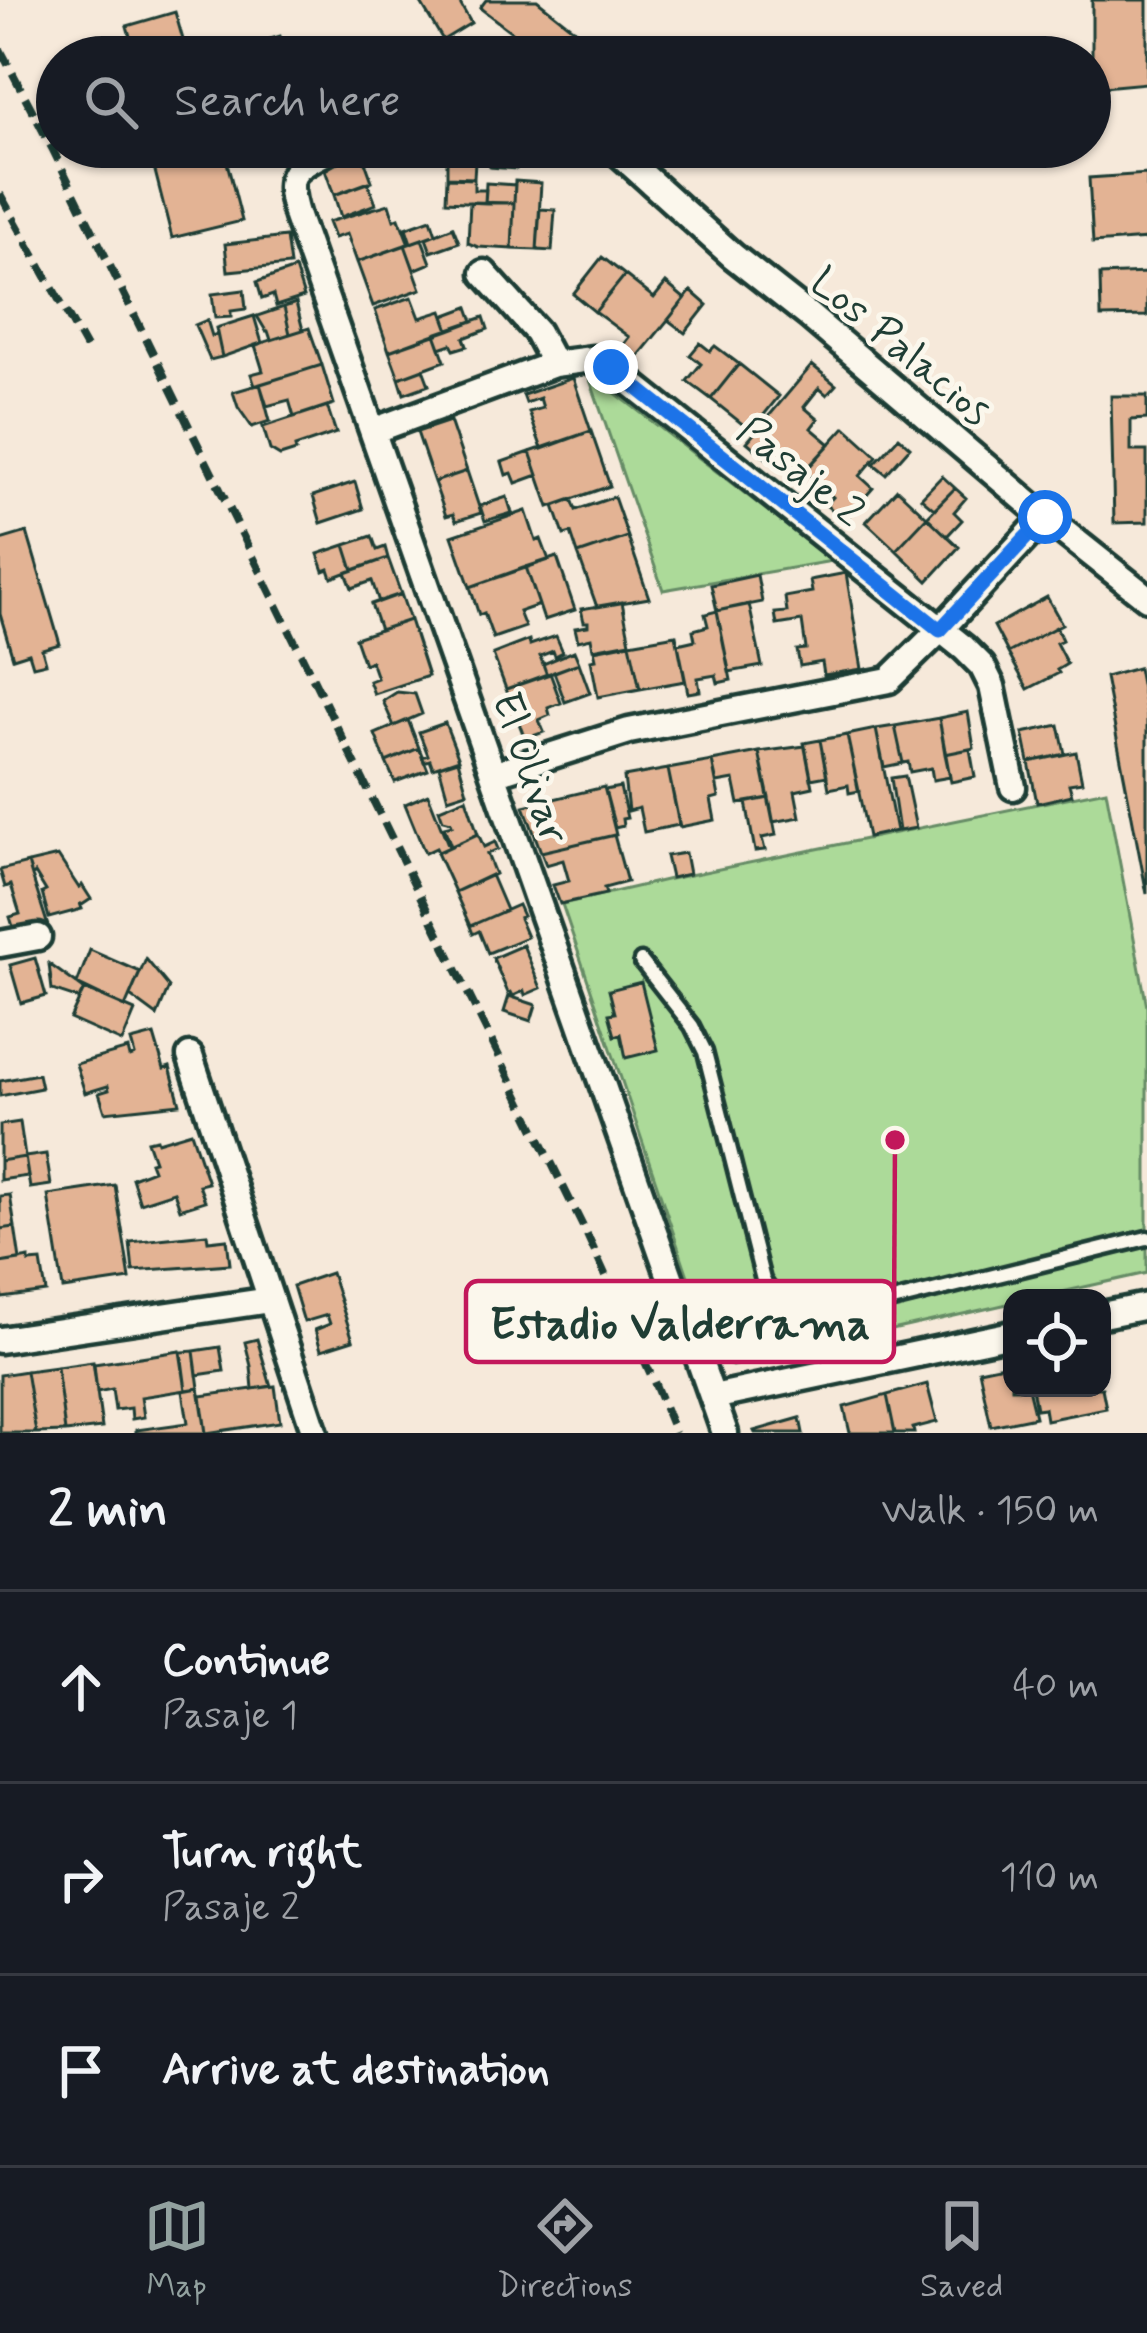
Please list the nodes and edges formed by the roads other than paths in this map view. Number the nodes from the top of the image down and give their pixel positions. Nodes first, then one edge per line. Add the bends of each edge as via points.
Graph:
1 (300, 168) edge
2 (635, 168) edge
3 (484, 273) dead end
4 (554, 364) junction
5 (373, 430) junction
6 (1045, 517) junction
7 (1147, 598) edge
8 (940, 630) junction
9 (493, 774) junction
10 (1013, 787) dead end
11 (38, 937) dead end
12 (0, 944) edge
13 (640, 961) dead end
14 (190, 1056) dead end
15 (1147, 1238) edge
16 (270, 1300) junction
17 (1147, 1306) edge
18 (1111, 1313) edge
19 (1003, 1336) edge
20 (0, 1340) edge
21 (713, 1397) junction
22 (315, 1433) edge
23 (725, 1433) edge

1 - 5 street, El Olivar via 289,192
2 - 6 street, Los Palacios
3 - 4 street
4 - 5 street
4 - 8 street, Pasaje 2 via 592,359 611,367
5 - 9 street, El Olivar
6 - 7 street, Los Palacios
6 - 8 street
8 - 9 street via 881,683 629,731
8 - 10 street, Pasaje 2 via 982,666 992,686
9 - 21 street, El Olivar
11 - 12 street
13 - 15 lane via 705,1052 763,1280 797,1316 832,1316
14 - 16 street
16 - 20 street
16 - 22 street
17 - 18 street
19 - 21 street
21 - 23 street, El Olivar

